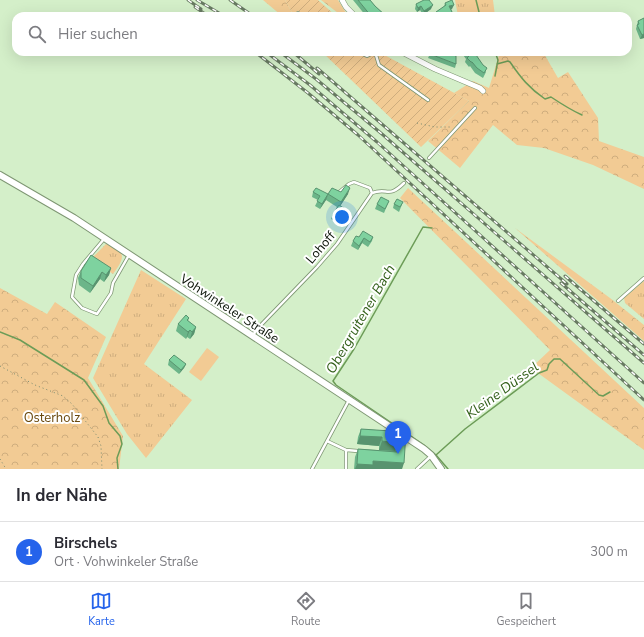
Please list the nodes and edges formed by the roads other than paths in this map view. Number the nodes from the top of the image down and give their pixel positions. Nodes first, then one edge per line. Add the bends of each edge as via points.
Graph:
1 (342, 0) edge
2 (350, 12) edge
3 (376, 56) edge
4 (410, 56) edge
5 (483, 93) dead end
6 (428, 100) dead end
7 (475, 108) dead end
8 (429, 158) dead end
9 (0, 175) edge
10 (404, 183) dead end
11 (372, 193) junction
12 (335, 194) edge
13 (104, 238) junction
14 (129, 255) junction
15 (644, 278) edge
16 (618, 301) dead end
17 (253, 336) junction
18 (349, 399) junction
19 (327, 440) junction
20 (346, 450) junction
21 (360, 451) edge
22 (431, 455) junction
23 (312, 469) edge
24 (346, 469) edge
25 (417, 469) edge
26 (441, 469) edge

1 - 2 street
3 - 6 lane via 379,65
4 - 5 street via 480,88
7 - 8 lane
9 - 13 street, Vohwinkeler Straße
10 - 11 lane via 397,190 388,193 378,190
11 - 12 lane via 370,188 354,182
11 - 17 lane, Lohoff via 337,244
13 - 14 street, Vohwinkeler Straße
13 - 14 lane via 76,275 72,297 82,308 97,314 111,294 113,283
14 - 17 street, Vohwinkeler Straße
15 - 16 lane
17 - 18 street, Vohwinkeler Straße
18 - 19 lane
18 - 22 street, Vohwinkeler Straße
19 - 20 lane
19 - 23 lane
20 - 21 lane
20 - 24 lane
22 - 25 lane
22 - 26 street, Vohwinkeler Straße

